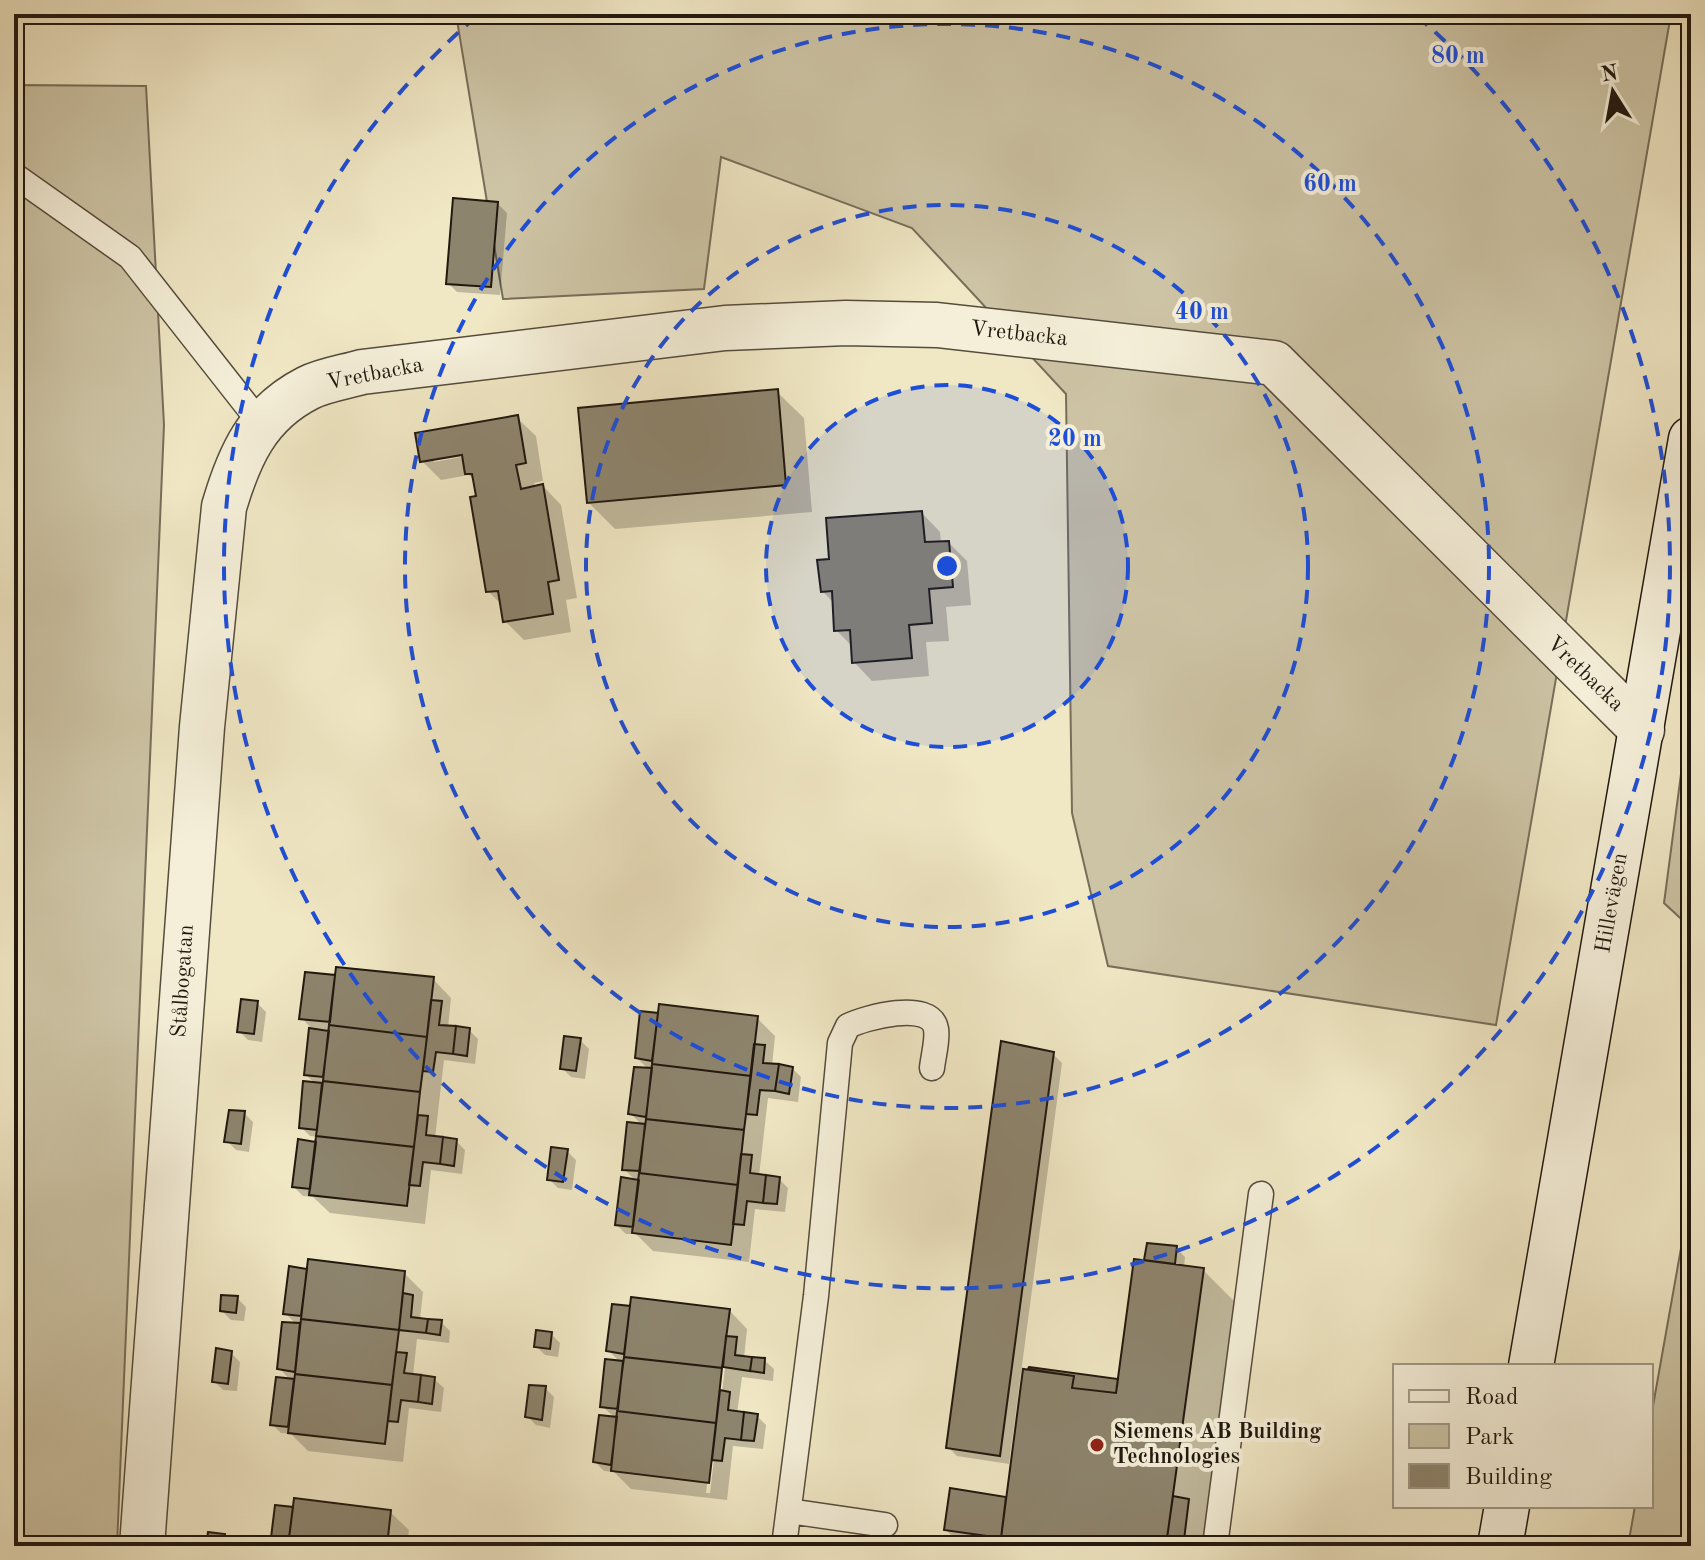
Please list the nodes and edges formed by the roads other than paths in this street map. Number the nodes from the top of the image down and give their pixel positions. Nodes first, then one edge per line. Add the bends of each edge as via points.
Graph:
1 (14, 175) edge
2 (262, 425) junction
3 (1691, 439) edge
4 (1642, 730) junction
5 (932, 1068) dead end
6 (1261, 1194) dead end
7 (1531, 1364) edge
8 (1507, 1508) edge
9 (789, 1511) junction
10 (885, 1525) dead end
11 (142, 1546) edge
12 (784, 1546) edge
13 (1215, 1546) edge
14 (1500, 1546) edge

1 - 2 lane via 130,257
2 - 4 street, Vretbacka via 308,387 362,372 725,328 937,325 1274,363
2 - 11 street, Stålbogatan via 234,473 224,507 202,727
3 - 4 street, Hillevägen
4 - 7 street, Hillevägen
5 - 9 lane via 937,1028 923,1016 867,1017 848,1026 840,1043
6 - 13 lane
8 - 14 street
9 - 10 lane
9 - 12 lane

